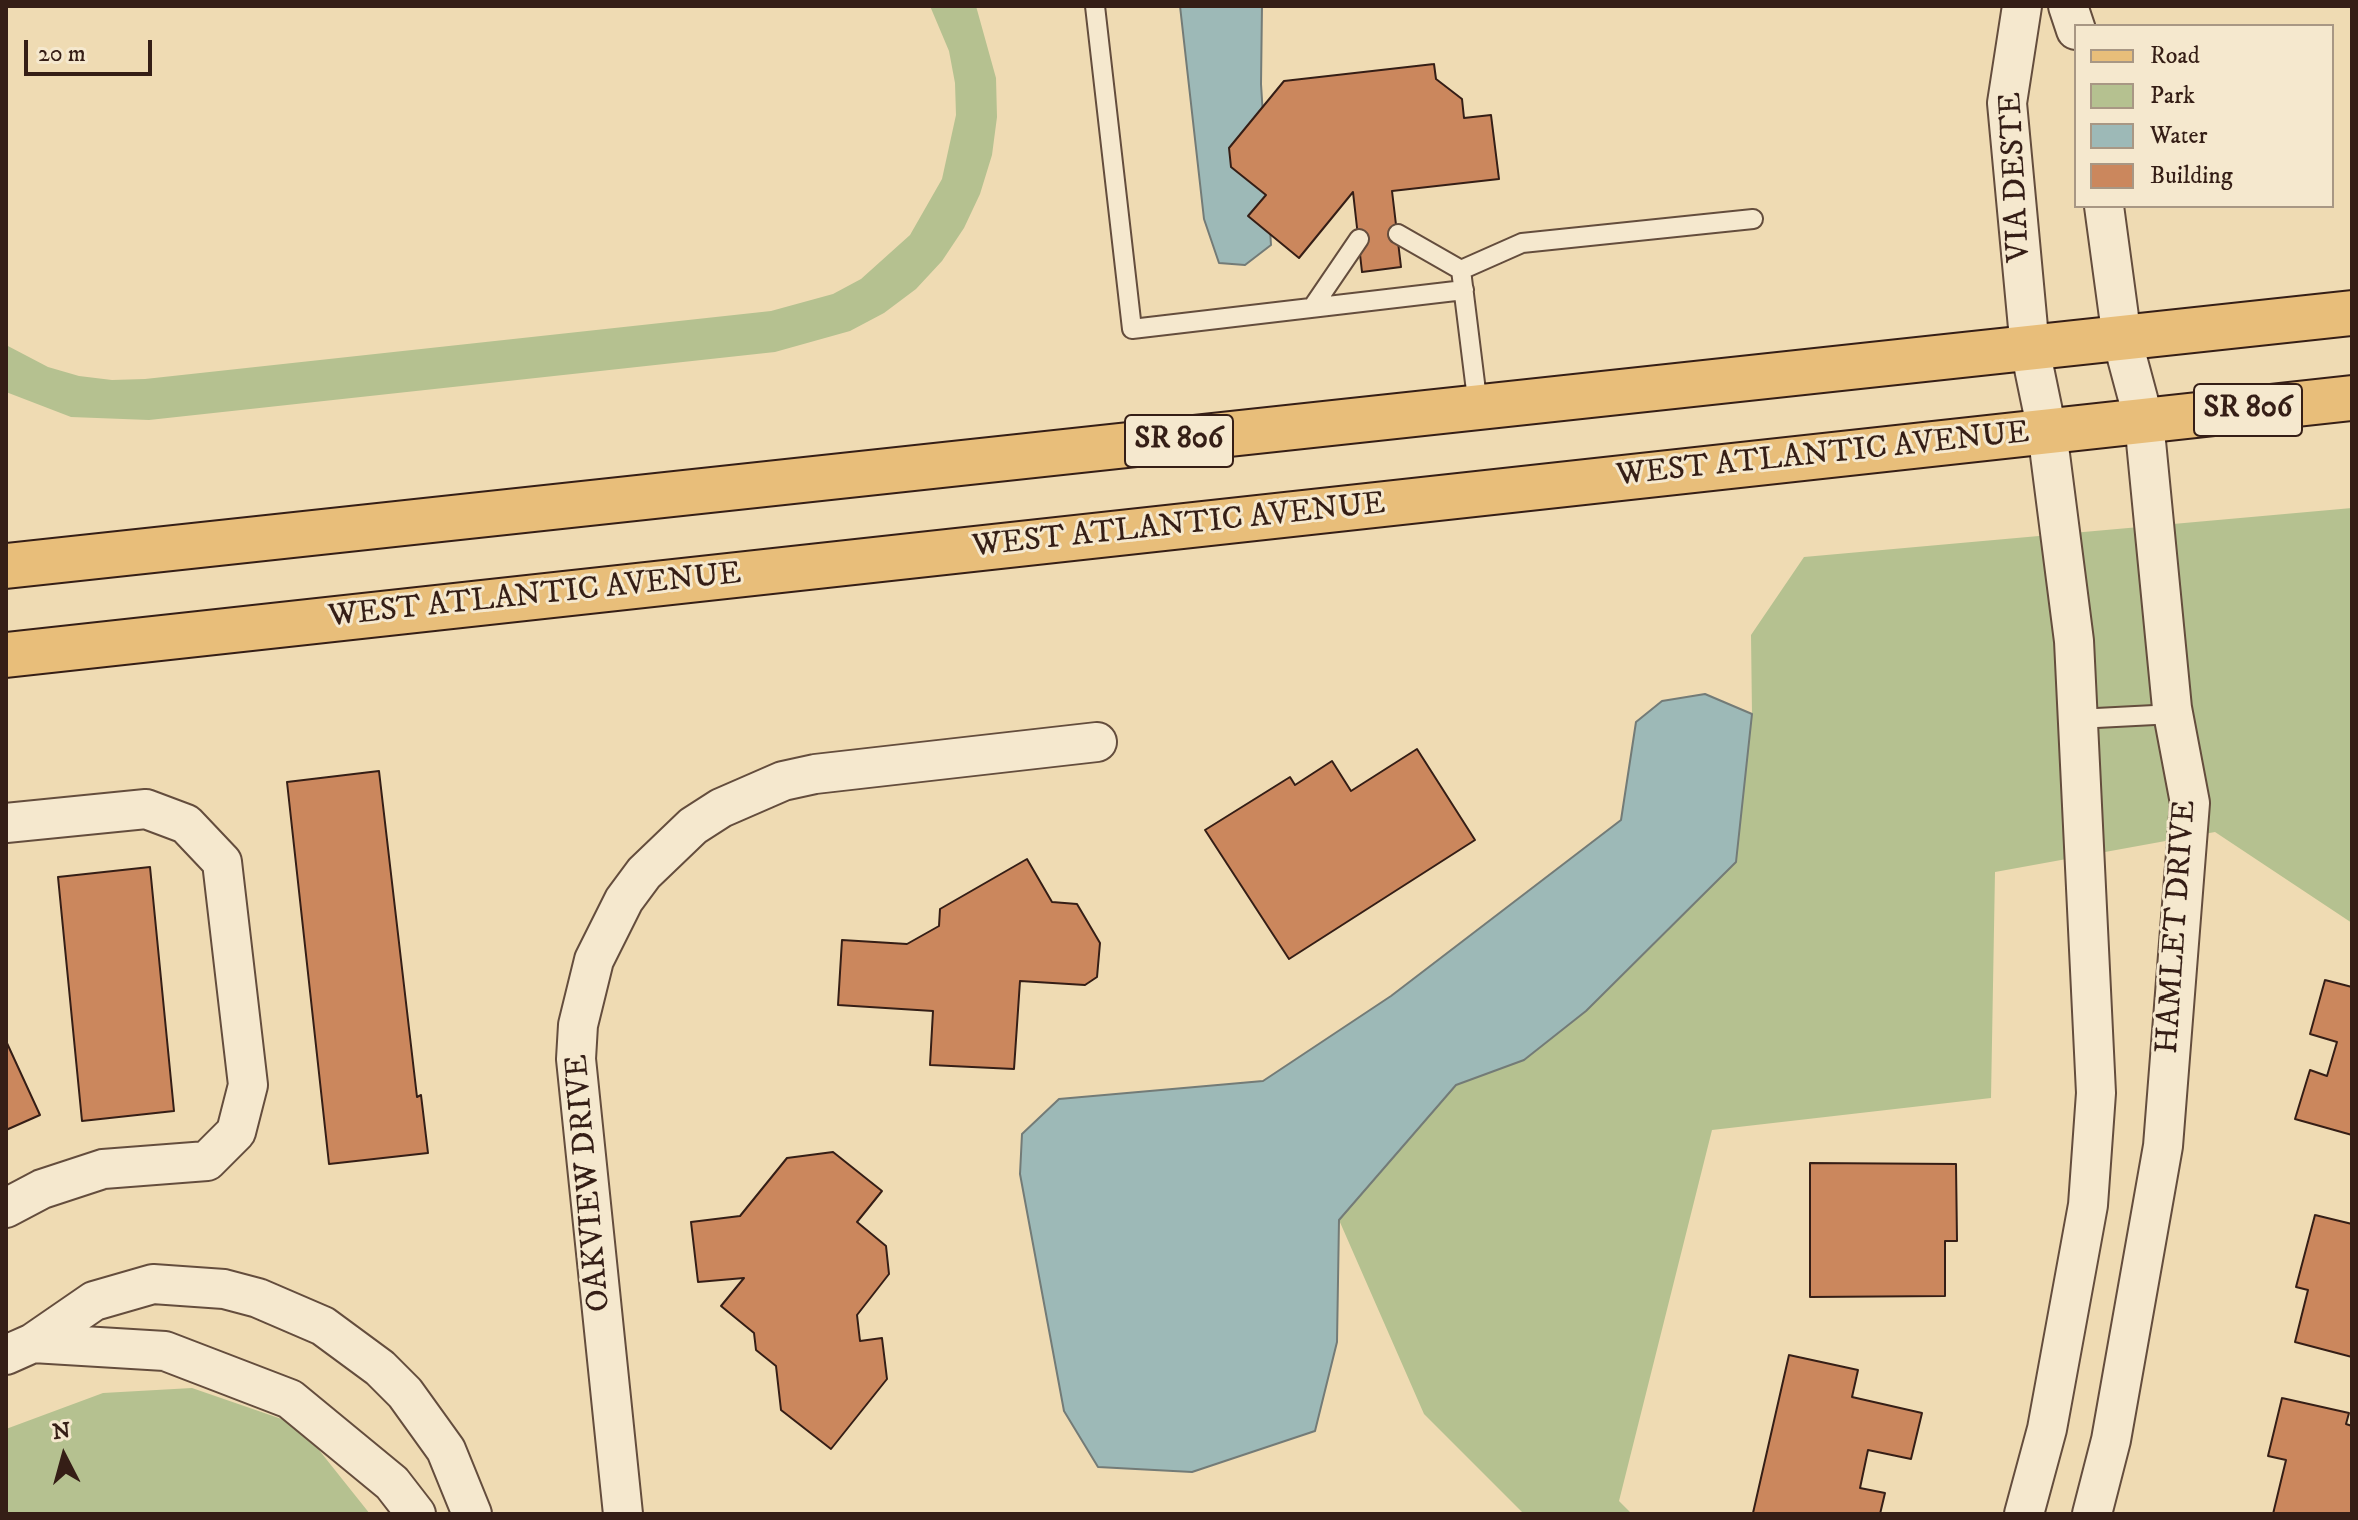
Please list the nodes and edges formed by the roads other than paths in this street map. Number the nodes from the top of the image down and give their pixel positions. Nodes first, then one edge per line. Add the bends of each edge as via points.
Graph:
1 (1095, 6) edge
2 (2022, 6) edge
3 (2104, 208) edge
4 (1753, 219) dead end
5 (1398, 234) dead end
6 (1359, 239) dead end
7 (1461, 270) junction
8 (1464, 290) junction
9 (1312, 308) junction
10 (2352, 313) edge
11 (2122, 339) junction
12 (2030, 349) junction
13 (2352, 398) edge
14 (1478, 409) junction
15 (2144, 421) junction
16 (2047, 431) junction
17 (6, 566) edge
18 (6, 655) edge
19 (2174, 714) junction
20 (2077, 719) junction
21 (1097, 742) dead end
22 (6, 823) edge
23 (6, 1208) edge
24 (19, 1349) edge
25 (416, 1514) edge
26 (472, 1514) edge
27 (623, 1514) edge
28 (2024, 1514) edge
29 (2092, 1514) edge

1 - 9 lane via 1132,329
2 - 12 street, VIA DESTE via 2007,103
3 - 11 street
4 - 7 lane via 1522,243
5 - 7 lane
6 - 9 lane
7 - 8 lane
8 - 9 lane
8 - 14 lane
10 - 11 main road, SR 806
11 - 12 main road, SR 806
11 - 15 street, HAMLET DRIVE
12 - 14 main road, SR 806
12 - 16 street
13 - 15 main road, WEST ATLANTIC AVENUE / SR 806
14 - 17 main road, SR 806
15 - 16 main road, WEST ATLANTIC AVENUE / SR 806
15 - 19 street, HAMLET DRIVE
16 - 18 main road, WEST ATLANTIC AVENUE / SR 806
16 - 20 street via 2074,641
19 - 20 lane
19 - 29 street, HAMLET DRIVE via 2190,803 2163,1146 2111,1440
20 - 28 street via 2096,1093 2088,1205 2047,1429
21 - 27 street, OAKVIEW DRIVE via 783,781 693,826 667,848 624,900 594,960 578,1025 576,1059
22 - 23 street via 146,809 186,824 222,862 248,1085 236,1132 207,1161 103,1169 42,1189
24 - 25 street via 165,1351 290,1399 392,1483
24 - 26 street via 94,1301 153,1284 224,1289 292,1310 323,1326 405,1393 446,1450

